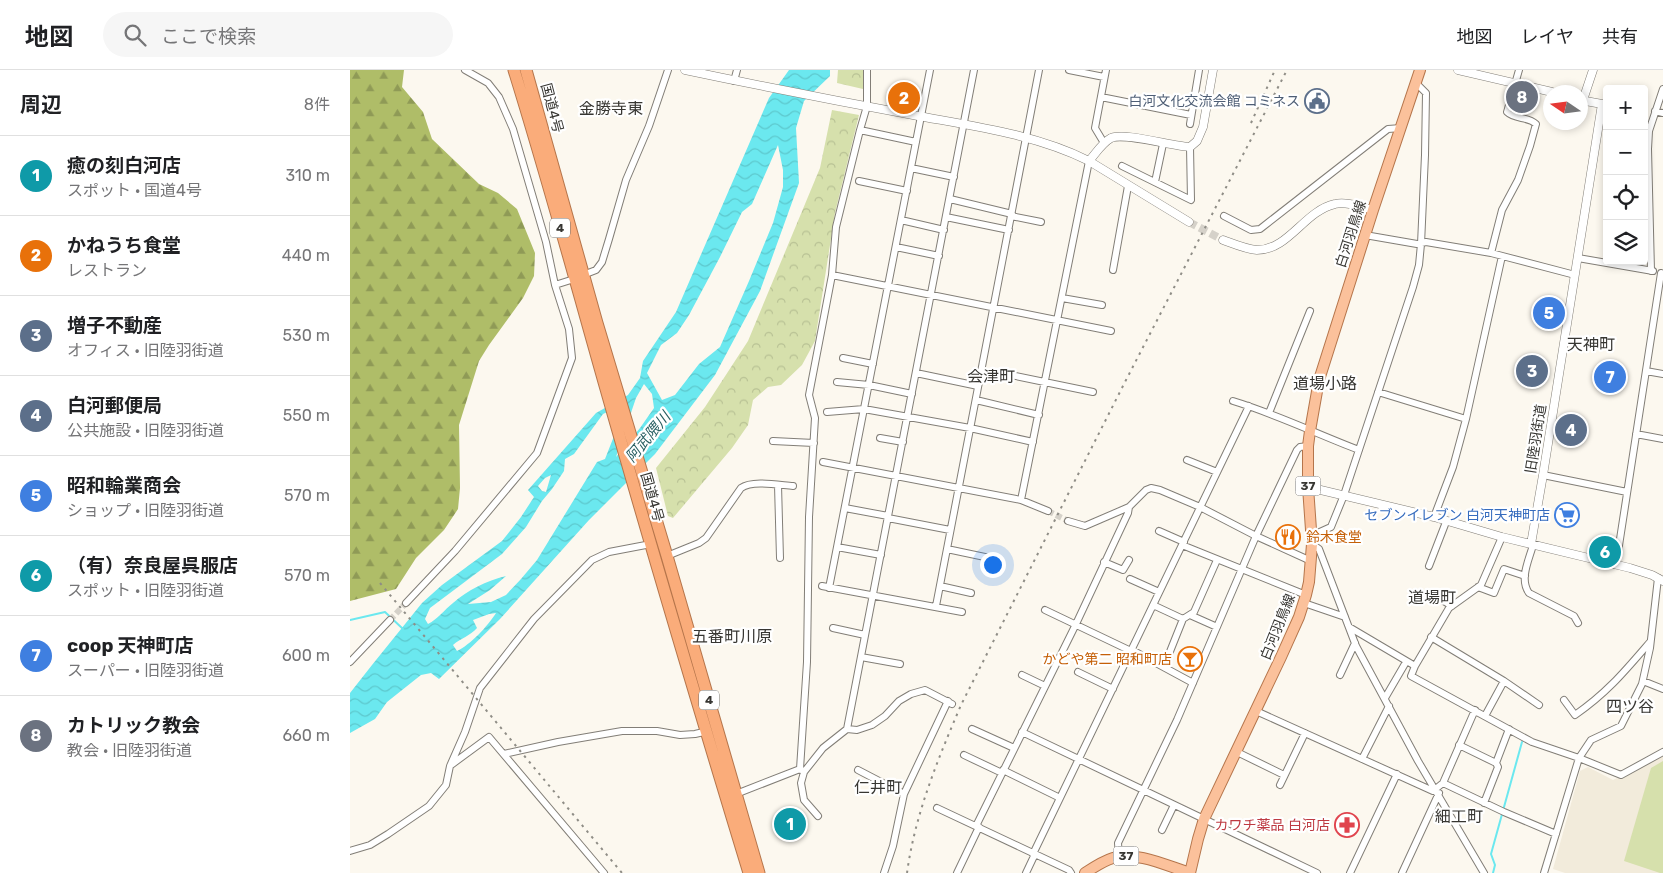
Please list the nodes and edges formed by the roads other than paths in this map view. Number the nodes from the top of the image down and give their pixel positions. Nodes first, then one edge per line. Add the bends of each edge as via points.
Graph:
1 (465, 70) edge
2 (514, 70) edge
3 (526, 70) edge
4 (668, 70) edge
5 (685, 70) edge
6 (737, 70) edge
7 (867, 70) edge
8 (930, 70) edge
9 (974, 70) edge
10 (1039, 70) edge
11 (1069, 70) edge
12 (1199, 70) edge
13 (1213, 70) edge
14 (1420, 70) edge
15 (1458, 70) edge
16 (1519, 70) edge
17 (1593, 70) edge
18 (1105, 74) edge
19 (734, 80) junction
20 (1416, 83) junction
21 (1515, 83) junction
22 (1588, 85) edge
23 (1663, 89) edge
24 (1543, 90) edge
25 (1101, 97) junction
26 (1588, 101) edge
27 (1603, 105) edge
28 (864, 106) junction
29 (1603, 111) edge
30 (1648, 113) edge
31 (1654, 113) junction
32 (1663, 113) edge
33 (1191, 115) junction
34 (921, 116) junction
35 (963, 124) junction
36 (1190, 124) dead end
37 (1401, 128) junction
38 (860, 130) junction
39 (1026, 138) junction
40 (916, 142) junction
41 (1104, 144) junction
42 (1162, 144) junction
43 (1190, 147) junction
44 (1089, 161) junction
45 (1122, 166) dead end
46 (911, 168) junction
47 (954, 177) junction
48 (859, 181) dead end
49 (1155, 182) junction
50 (1128, 186) junction
51 (907, 191) junction
52 (950, 199) junction
53 (1373, 210) junction
54 (1011, 215) junction
55 (946, 216) junction
56 (1224, 216) dead end
57 (901, 220) junction
58 (1041, 222) dead end
59 (1189, 222) tunnel mouth
60 (944, 230) junction
61 (1008, 230) junction
62 (1365, 235) junction
63 (1223, 240) tunnel mouth
64 (1421, 244) junction
65 (896, 247) junction
66 (1491, 253) junction
67 (939, 256) junction
68 (1502, 256) junction
69 (1578, 258) junction
70 (1113, 270) dead end
71 (1651, 271) junction
72 (1662, 272) edge
73 (832, 275) junction
74 (1575, 275) junction
75 (579, 277) junction
76 (555, 285) junction
77 (888, 286) junction
78 (931, 294) junction
79 (1062, 298) junction
80 (1102, 305) dead end
81 (994, 307) junction
82 (1310, 311) dead end
83 (1058, 320) junction
84 (1111, 331) dead end
85 (843, 358) dead end
86 (873, 364) junction
87 (1646, 372) junction
88 (916, 373) junction
89 (1006, 374) dead end
90 (1663, 374) edge
91 (1045, 381) junction
92 (837, 382) dead end
93 (869, 385) junction
94 (978, 386) junction
95 (1093, 392) dead end
96 (1378, 392) junction
97 (912, 394) junction
98 (976, 400) junction
99 (1233, 401) dead end
100 (1249, 406) junction
101 (864, 409) junction
102 (827, 412) dead end
103 (1269, 413) junction
104 (1039, 415) junction
105 (908, 416) junction
106 (1466, 419) junction
107 (970, 428) junction
108 (1310, 431) junction
109 (1636, 434) junction
110 (880, 438) dead end
111 (1663, 439) edge
112 (773, 441) dead end
113 (903, 442) junction
114 (1033, 442) junction
115 (814, 443) junction
116 (1308, 446) junction
117 (1359, 450) junction
118 (1187, 460) dead end
119 (823, 462) dead end
120 (853, 467) junction
121 (1217, 472) junction
122 (896, 475) junction
123 (1543, 475) junction
124 (778, 485) junction
125 (793, 486) dead end
126 (959, 487) junction
127 (1308, 487) junction
128 (1627, 492) junction
129 (1344, 495) junction
130 (1021, 500) junction
131 (1129, 507) junction
132 (845, 508) junction
133 (1200, 508) junction
134 (1048, 511) tunnel mouth
135 (888, 517) junction
136 (1434, 518) junction
137 (1068, 521) tunnel mouth
138 (1446, 522) junction
139 (950, 530) junction
140 (1159, 531) dead end
141 (1256, 536) junction
142 (1502, 537) junction
143 (1311, 540) junction
144 (1183, 543) junction
145 (650, 544) junction
146 (1532, 544) junction
147 (837, 546) junction
148 (947, 549) junction
149 (881, 555) junction
150 (667, 556) junction
151 (780, 558) dead end
152 (999, 560) dead end
153 (1128, 560) dead end
154 (1217, 560) junction
155 (1311, 561) junction
156 (1104, 562) junction
157 (1616, 565) junction
158 (1429, 566) dead end
159 (1242, 570) junction
160 (1525, 576) junction
161 (1660, 579) edge
162 (1130, 580) dead end
163 (940, 586) junction
164 (1478, 587) junction
165 (1159, 592) junction
166 (971, 593) dead end
167 (1432, 594) dead end
168 (873, 596) junction
169 (1305, 599) junction
170 (406, 603) tunnel mouth
171 (1153, 605) junction
172 (936, 606) junction
173 (1452, 606) junction
174 (1045, 610) dead end
175 (962, 612) dead end
176 (1190, 615) junction
177 (1345, 617) junction
178 (1183, 619) junction
179 (390, 620) tunnel mouth
180 (1578, 623) dead end
181 (1076, 624) junction
182 (1217, 627) junction
183 (1349, 627) junction
184 (833, 628) dead end
185 (866, 635) junction
186 (1431, 638) junction
187 (1650, 642) junction
188 (1355, 643) junction
189 (1131, 650) junction
190 (1170, 654) dead end
191 (861, 657) junction
192 (350, 662) edge
193 (1406, 662) junction
194 (900, 664) dead end
195 (1415, 666) junction
196 (1078, 672) dead end
197 (1022, 675) dead end
198 (1340, 675) dead end
199 (1504, 681) junction
200 (1643, 681) junction
201 (1193, 683) junction
202 (1045, 686) junction
203 (1113, 689) junction
204 (1663, 689) edge
205 (1385, 698) junction
206 (1564, 700) dead end
207 (1539, 705) dead end
208 (1389, 706) junction
209 (1475, 710) junction
210 (1256, 712) junction
211 (1485, 716) junction
212 (847, 729) junction
213 (972, 729) dead end
214 (1509, 729) junction
215 (711, 730) junction
216 (1022, 732) junction
217 (1305, 733) junction
218 (1459, 746) junction
219 (1014, 748) junction
220 (1237, 752) junction
221 (1663, 752) edge
222 (504, 754) junction
223 (964, 755) dead end
224 (1579, 758) junction
225 (1362, 759) junction
226 (1078, 760) junction
227 (1496, 763) junction
228 (450, 766) junction
229 (802, 770) junction
230 (858, 770) dead end
231 (1003, 772) junction
232 (1397, 774) junction
233 (1284, 775) junction
234 (1443, 783) junction
235 (1280, 784) dead end
236 (1144, 790) junction
237 (1437, 791) junction
238 (736, 794) junction
239 (904, 794) junction
240 (1060, 798) junction
241 (1484, 803) junction
242 (1174, 806) junction
243 (937, 808) dead end
244 (818, 816) dead end
245 (1204, 820) junction
246 (977, 826) junction
247 (1162, 830) dead end
248 (1556, 834) junction
249 (350, 851) edge
250 (1034, 854) junction
251 (1119, 857) junction
252 (1312, 872) edge
253 (604, 873) edge
254 (749, 873) edge
255 (760, 873) edge
256 (884, 873) edge
257 (957, 873) edge
258 (1026, 873) edge
259 (1071, 873) edge
260 (1085, 873) edge
261 (1190, 873) edge
262 (1350, 873) edge
263 (1402, 873) edge
264 (1484, 873) edge
265 (1544, 873) edge

1 - 76 street via 488,83 499,97 513,129
2 - 75 highway, 国道4号 / 4
3 - 75 highway, 国道4号 / 4
4 - 75 street via 626,180 602,262 596,270
5 - 19 street
6 - 19 street
7 - 28 street
8 - 34 street
9 - 35 street
10 - 39 street
11 - 18 street
12 - 33 street
13 - 43 street via 1203,127 1197,141
14 - 20 main road, 白河羽鳥線 / 37
15 - 21 street
16 - 21 street
17 - 22 street, 旧陸羽街道
18 - 25 street
19 - 28 street
20 - 37 main road, 白河羽鳥線 / 37
20 - 64 street via 1426,93
21 - 24 street
21 - 66 street via 1507,112 1536,124 1520,174 1502,210
23 - 31 street
25 - 33 street
25 - 41 street via 1095,128
26 - 27 street, 旧陸羽街道
28 - 34 street
28 - 38 street
29 - 69 street, 旧陸羽街道
30 - 31 street
31 - 32 street
31 - 71 street via 1648,149
33 - 36 street
34 - 35 street
34 - 40 street
35 - 39 street
35 - 47 street
37 - 53 main road, 白河羽鳥線 / 37
37 - 56 street via 1388,129 1260,229 1251,230
38 - 40 street
38 - 73 street via 836,227
39 - 44 street
39 - 54 street
40 - 46 street
41 - 42 street via 1121,135
41 - 44 street
42 - 43 street
42 - 49 street
43 - 49 street via 1191,200
44 - 50 street
44 - 79 street
45 - 49 street
46 - 47 street
46 - 51 street
47 - 52 street
48 - 51 street
50 - 59 street
50 - 70 street
51 - 57 street
52 - 54 street
52 - 55 street
53 - 62 main road, 白河羽鳥線 / 37
53 - 63 street via 1336,203 1312,215 1282,242 1268,248 1257,250
54 - 58 street
54 - 61 street
55 - 60 street
55 - 61 street
57 - 60 street
57 - 65 street
60 - 67 street
61 - 81 street
62 - 64 street
62 - 108 main road, 白河羽鳥線 / 37 via 1319,380
64 - 66 street via 1426,242
64 - 96 street via 1414,287
65 - 67 street
65 - 77 street
66 - 68 street
67 - 78 street
68 - 74 street
68 - 106 street
69 - 71 street
69 - 74 street, 旧陸羽街道
71 - 72 street
72 - 87 street
73 - 77 street
73 - 115 street via 809,395 815,418
74 - 123 street, 旧陸羽街道
75 - 76 street
75 - 145 highway, 国道4号 / 4 via 605,386
75 - 150 highway, 国道4号 / 4 via 612,373
76 - 170 street via 569,329 572,358 537,452 455,551
77 - 78 street
77 - 86 street
78 - 81 street
78 - 88 street
79 - 80 street
79 - 83 street
81 - 83 street
81 - 94 street
82 - 103 street
83 - 84 street
83 - 91 street
85 - 86 street
86 - 93 street
87 - 90 street
87 - 109 street
88 - 94 street
88 - 97 street
89 - 91 street
91 - 95 street
91 - 104 street
92 - 93 street
93 - 97 street
93 - 101 street
94 - 98 street
96 - 106 street
96 - 117 street
97 - 105 street
98 - 104 street
98 - 107 street
99 - 100 street
100 - 103 street
100 - 121 street
101 - 102 street
101 - 105 street
101 - 120 street
103 - 108 street
104 - 114 street
105 - 107 street
105 - 113 street
106 - 136 street
107 - 114 street
107 - 126 street
108 - 116 main road, 白河羽鳥線 / 37
108 - 117 street
109 - 111 street
109 - 128 street
110 - 113 street
112 - 115 street
113 - 122 street
114 - 130 street
115 - 229 street
116 - 127 main road, 白河羽鳥線 / 37
116 - 141 street via 1297,450
117 - 129 street
118 - 121 street
119 - 120 street
120 - 122 street
120 - 132 street
121 - 133 street
122 - 126 street
122 - 135 street
123 - 128 street
123 - 146 street, 旧陸羽街道
124 - 125 street
124 - 150 street via 745,485 706,538
124 - 151 street
126 - 130 street
126 - 139 street
127 - 129 street
127 - 143 main road, 白河羽鳥線 / 37
128 - 157 street
129 - 136 street
129 - 143 street via 1331,528
130 - 134 street
131 - 133 street via 1151,488
131 - 137 street via 1086,526
131 - 156 street
132 - 135 street
132 - 147 street
133 - 141 street
133 - 144 street
135 - 139 street
135 - 149 street
136 - 138 street
138 - 142 street
138 - 158 street
139 - 148 street
140 - 144 street
141 - 155 street
141 - 159 street
142 - 146 street
142 - 164 street
143 - 155 main road, 白河羽鳥線 / 37
143 - 177 street via 1319,550
144 - 154 street
144 - 165 street
145 - 215 highway, 国道4号 / 4
145 - 228 street via 609,552 592,560 534,619 480,688
146 - 157 street
146 - 160 street
147 - 149 street
147 - 168 street via 826,587
148 - 152 street
148 - 163 street
149 - 168 street
150 - 215 highway, 国道4号 / 4
153 - 156 street via 1123,570
154 - 159 street
154 - 176 street
155 - 169 main road, 白河羽鳥線 / 37
156 - 181 street
157 - 161 street
159 - 169 street
159 - 182 street
160 - 164 street via 1504,569 1494,593
160 - 180 street via 1524,583 1529,593 1574,616
161 - 187 street
162 - 165 street
163 - 166 street
163 - 172 street
164 - 173 street
165 - 171 street
167 - 173 street
168 - 172 street
168 - 185 street
169 - 177 street
169 - 210 main road, 白河羽鳥線 / 37
171 - 178 street
171 - 189 street
172 - 175 street
173 - 186 street
174 - 181 street
176 - 178 street
176 - 182 street
177 - 183 street
178 - 190 street
179 - 192 street
181 - 189 street
181 - 202 street
182 - 201 street
183 - 188 street
183 - 193 street
184 - 185 street
185 - 191 street
186 - 195 street
186 - 199 street
187 - 200 street
187 - 206 street via 1611,687 1575,715
188 - 198 street
188 - 205 street
189 - 201 street
189 - 203 street
191 - 194 street
191 - 212 street
193 - 195 street
193 - 205 street
195 - 209 street via 1411,676
196 - 203 street
197 - 202 street
199 - 207 street
199 - 211 street
200 - 204 street
200 - 224 street via 1621,726 1591,740
201 - 236 street
202 - 216 street
203 - 226 street
205 - 208 street
208 - 225 street
208 - 237 street
209 - 211 street
209 - 218 street
210 - 217 street
210 - 220 main road, 白河羽鳥線 / 37
211 - 214 street
212 - 229 street
212 - 239 street via 857,730 872,725 898,702 925,690 950,702
213 - 219 street
214 - 224 street via 1532,742
214 - 227 street
215 - 222 street via 680,735 657,730 622,730
215 - 238 highway, 国道4号 / 4
215 - 254 highway, 国道4号 / 4
216 - 219 street
216 - 226 street
217 - 225 street
217 - 233 street
218 - 227 street
218 - 234 street
219 - 231 street
220 - 233 street
220 - 245 main road, 白河羽鳥線 / 37
221 - 224 street via 1621,775
222 - 228 street via 489,737
222 - 253 street
223 - 231 street
224 - 248 street
225 - 232 street
226 - 236 street
226 - 240 street
227 - 241 street via 1498,768
228 - 249 street via 446,785 428,806 370,845
229 - 238 street
229 - 244 street via 804,800
230 - 239 street
231 - 240 street
231 - 246 street
232 - 237 street
232 - 262 street
233 - 235 street
234 - 237 street
234 - 241 street
236 - 242 street
236 - 251 street via 1118,843
237 - 263 street
237 - 264 street
238 - 255 highway, 国道4号 / 4
239 - 256 street
240 - 250 street
241 - 248 street
242 - 245 street
242 - 247 street
243 - 246 street
245 - 252 street
245 - 261 main road, 白河羽鳥線 / 37
246 - 250 street
246 - 257 street
248 - 265 street
250 - 258 street
250 - 259 street
251 - 260 main road, 白河羽鳥線 / 37
251 - 261 main road, 白河羽鳥線 / 37 via 1144,859

